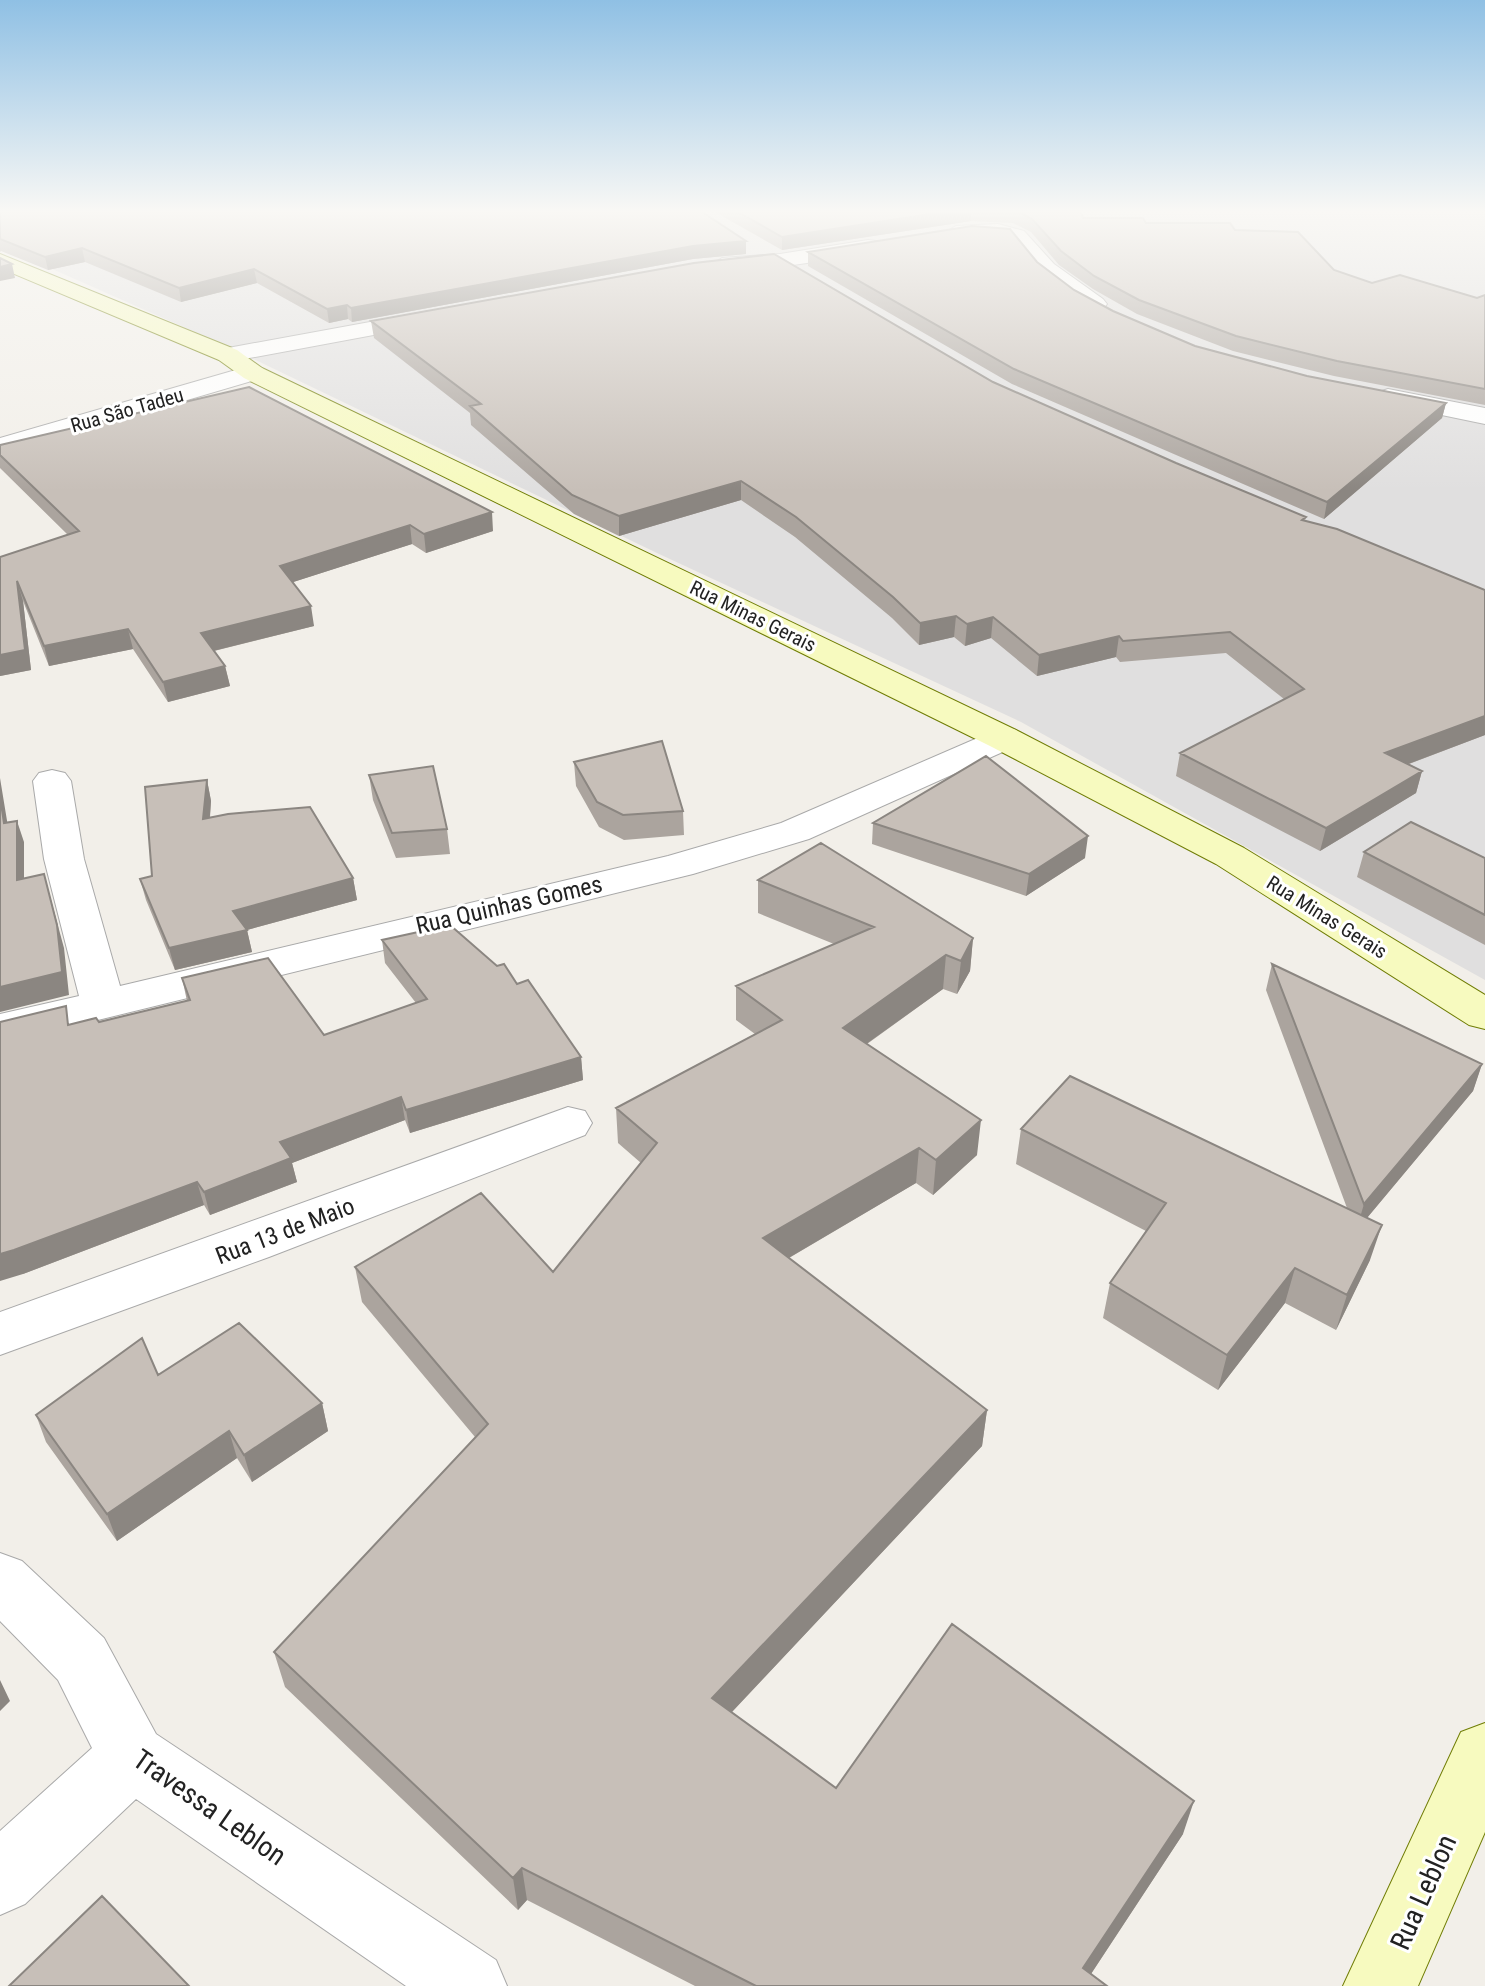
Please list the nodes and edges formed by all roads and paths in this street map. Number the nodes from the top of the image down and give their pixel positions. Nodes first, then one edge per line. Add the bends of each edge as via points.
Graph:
1 (106, 306) edge
2 (1099, 306) edge
3 (445, 315) edge
4 (1120, 318) edge
5 (241, 364) junction
6 (1367, 393) edge
7 (1485, 416) edge
8 (0, 447) edge
9 (1003, 738) junction
10 (52, 781) dead end
11 (103, 1004) junction
12 (1485, 1015) edge
13 (0, 1029) edge
14 (568, 1123) dead end
15 (0, 1334) edge
16 (0, 1580) edge
17 (1485, 1755) edge
18 (132, 1757) junction
19 (0, 1879) edge
20 (470, 1986) edge
21 (1380, 1986) edge

1 - 5 street, Rua Minas Gerais
2 - 4 street
3 - 5 street, Rua São Tadeu
5 - 8 street, Rua São Tadeu
5 - 9 street, Rua Minas Gerais
6 - 7 street
9 - 11 street, Rua Quinhas Gomes via 795,831 694,861
9 - 12 street, Rua Minas Gerais via 1230,856
10 - 11 street via 64,859
11 - 13 street, Rua Quinhas Gomes
14 - 15 street, Rua 13 de Maio
16 - 18 street, Travessa Leblon via 81,1659
17 - 21 street, Rua Leblon
18 - 19 street
18 - 20 street, Travessa Leblon

